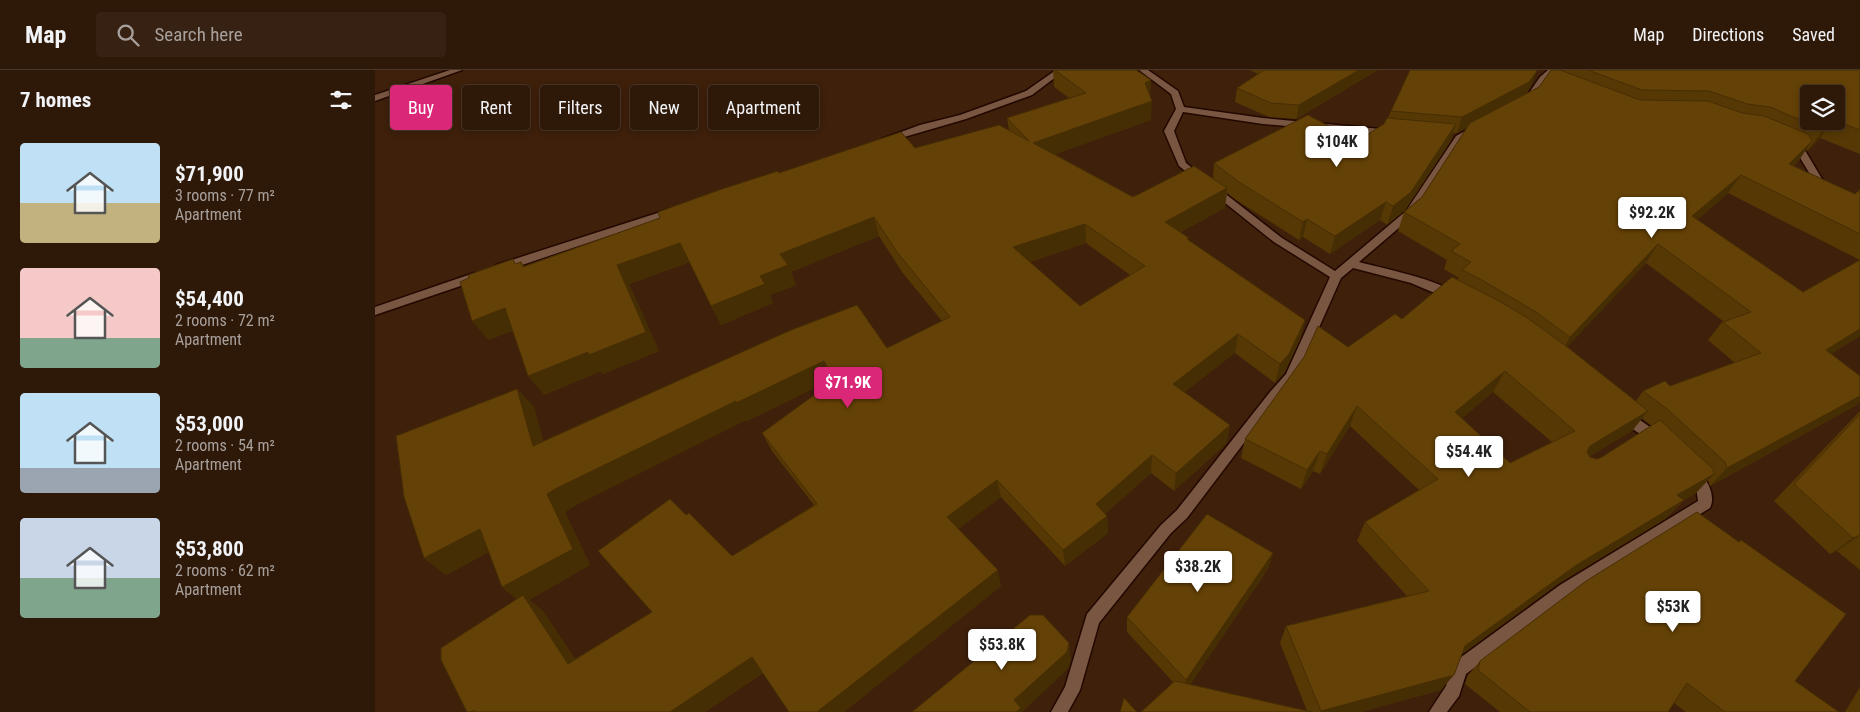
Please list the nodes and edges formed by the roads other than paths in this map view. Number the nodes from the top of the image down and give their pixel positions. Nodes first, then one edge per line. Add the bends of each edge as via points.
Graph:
1 (458, 70) edge
2 (1061, 70) edge
3 (1143, 70) edge
4 (1550, 77) edge
5 (375, 98) edge
6 (1519, 106) edge
7 (1180, 109) junction
8 (1484, 124) edge
9 (1400, 133) edge
10 (1781, 141) edge
11 (877, 142) edge
12 (1828, 198) edge
13 (685, 207) edge
14 (1352, 264) junction
15 (1336, 276) junction
16 (1464, 302) edge
17 (375, 312) edge
18 (1616, 408) edge
19 (1629, 441) edge
20 (1681, 465) edge
21 (1059, 712) edge
22 (1437, 712) edge

1 - 5 street
2 - 11 street via 1029,93 963,117
3 - 7 street via 1175,93
4 - 6 street
7 - 9 street via 1263,121
7 - 15 street via 1169,131 1181,164 1278,240
8 - 14 street via 1454,138 1410,213
10 - 12 street via 1800,149
13 - 17 street
14 - 15 street
14 - 16 street via 1440,289
15 - 21 street via 1291,377 1092,620 1072,690
18 - 19 street via 1649,435
20 - 22 street via 1702,485 1705,504 1565,590 1459,669 1453,690

